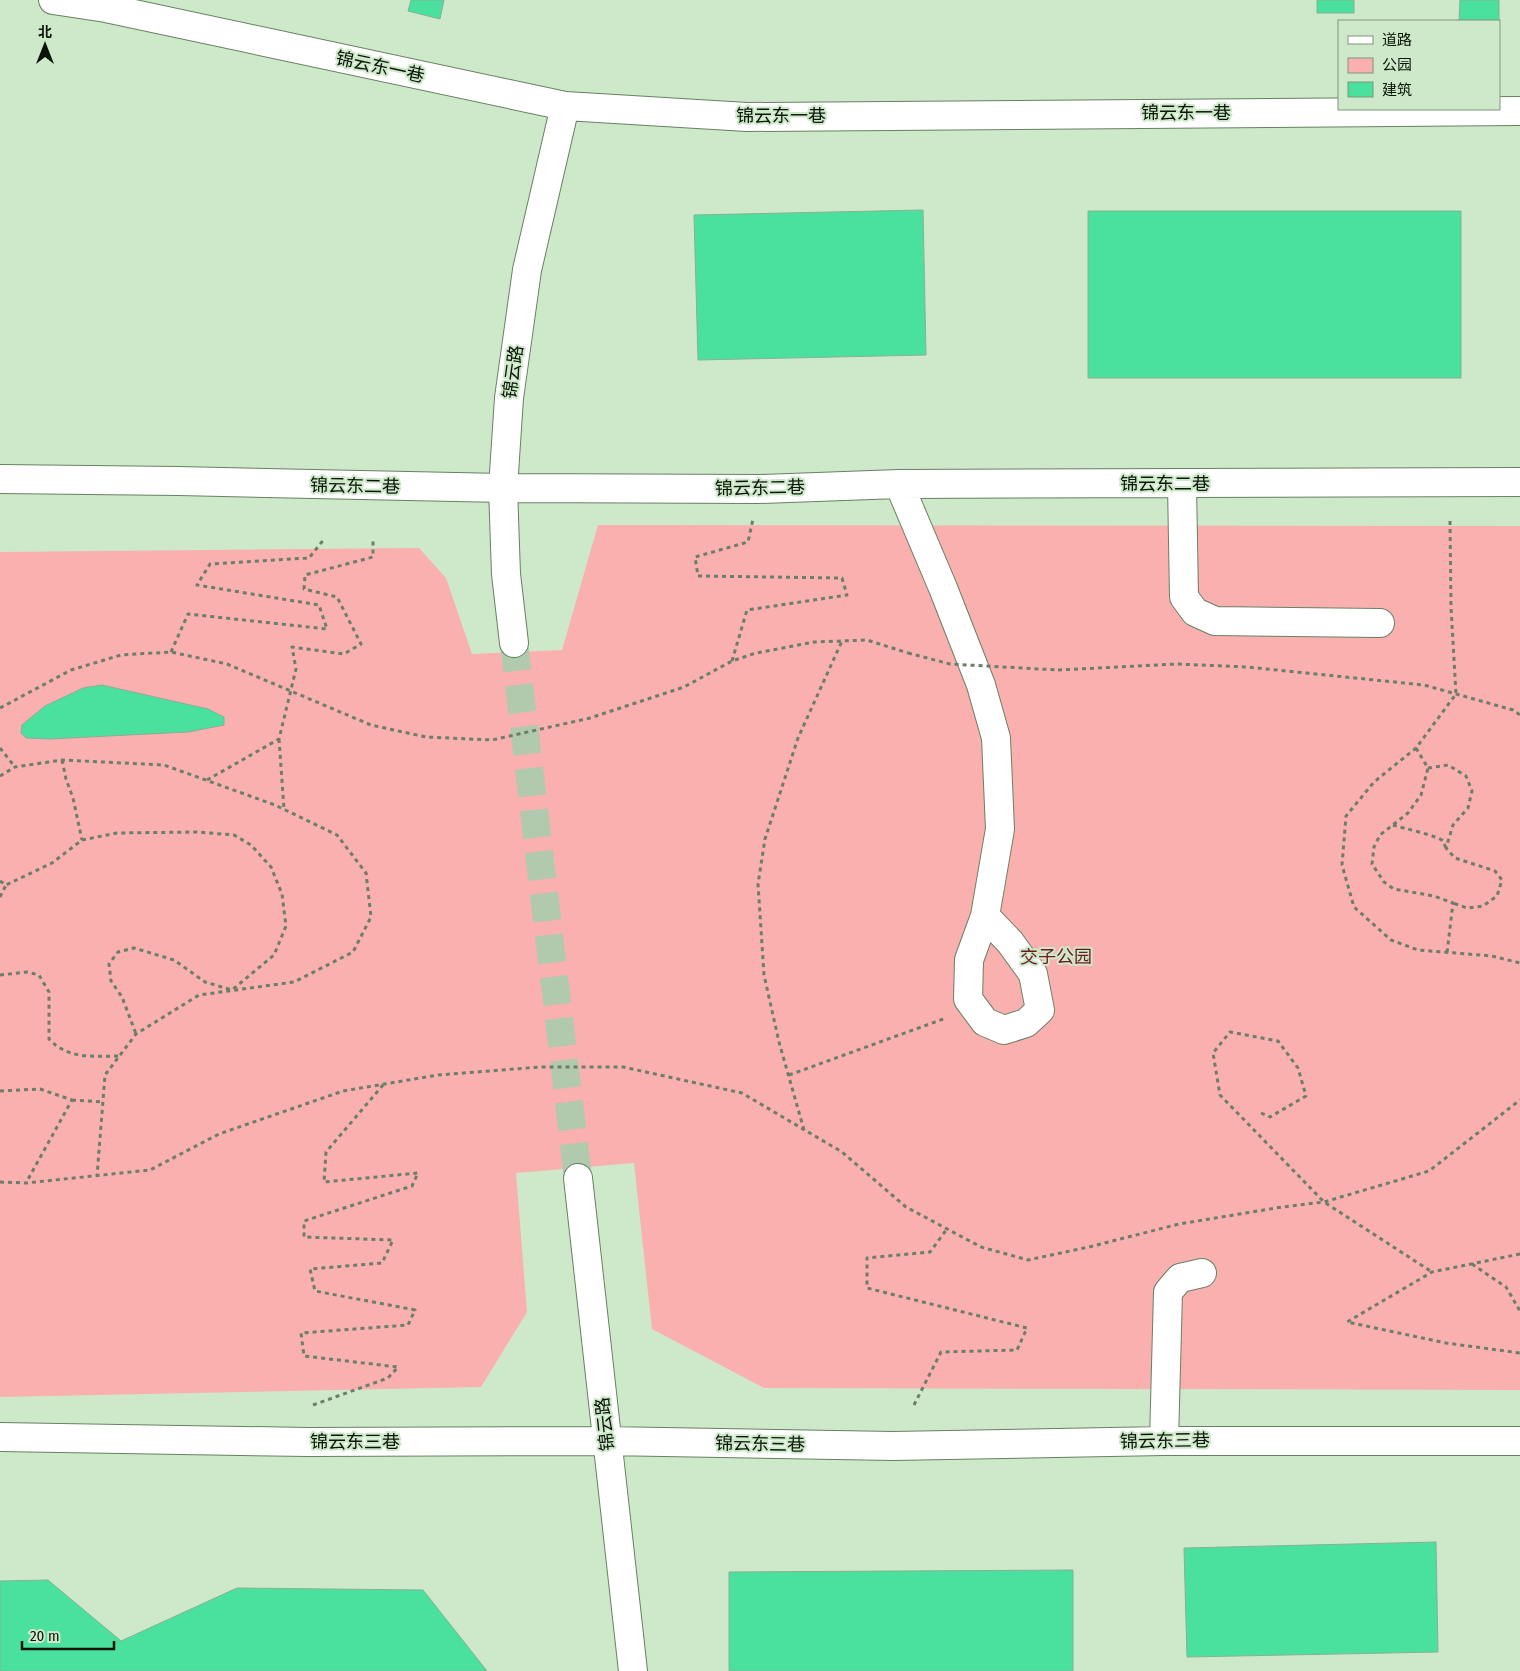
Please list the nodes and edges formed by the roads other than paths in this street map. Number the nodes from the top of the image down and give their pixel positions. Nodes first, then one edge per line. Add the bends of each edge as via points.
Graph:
1 (53, 0) edge
2 (565, 106) junction
3 (1520, 110) edge
4 (0, 479) edge
5 (1520, 482) edge
6 (899, 484) junction
7 (1182, 484) junction
8 (503, 488) junction
9 (1380, 623) dead end
10 (514, 643) tunnel mouth
11 (984, 916) junction
12 (578, 1178) tunnel mouth
13 (1202, 1273) dead end
14 (0, 1437) edge
15 (1520, 1440) edge
16 (1164, 1441) junction
17 (606, 1442) junction
18 (632, 1671) edge

1 - 2 street, 锦云东一巷 via 106,8
2 - 3 street, 锦云东一巷 via 747,117
2 - 8 street, 锦云路 via 527,270 509,398
4 - 8 street, 锦云东二巷
5 - 7 street, 锦云东二巷
6 - 7 street, 锦云东二巷
6 - 8 street, 锦云东二巷 via 759,489
6 - 11 street via 982,685 996,738 1000,829
7 - 9 street via 1184,597 1195,612 1215,621
8 - 10 street, 锦云路 via 506,574
11 - 11 street via 969,960 968,999 985,1022 1004,1030 1026,1024 1040,1010 1033,974 1010,942
12 - 17 street, 锦云路
13 - 16 street via 1180,1278 1168,1292
14 - 17 street, 锦云东三巷
15 - 16 street, 锦云东三巷
16 - 17 street, 锦云东三巷 via 893,1446
17 - 18 street, 锦云路

